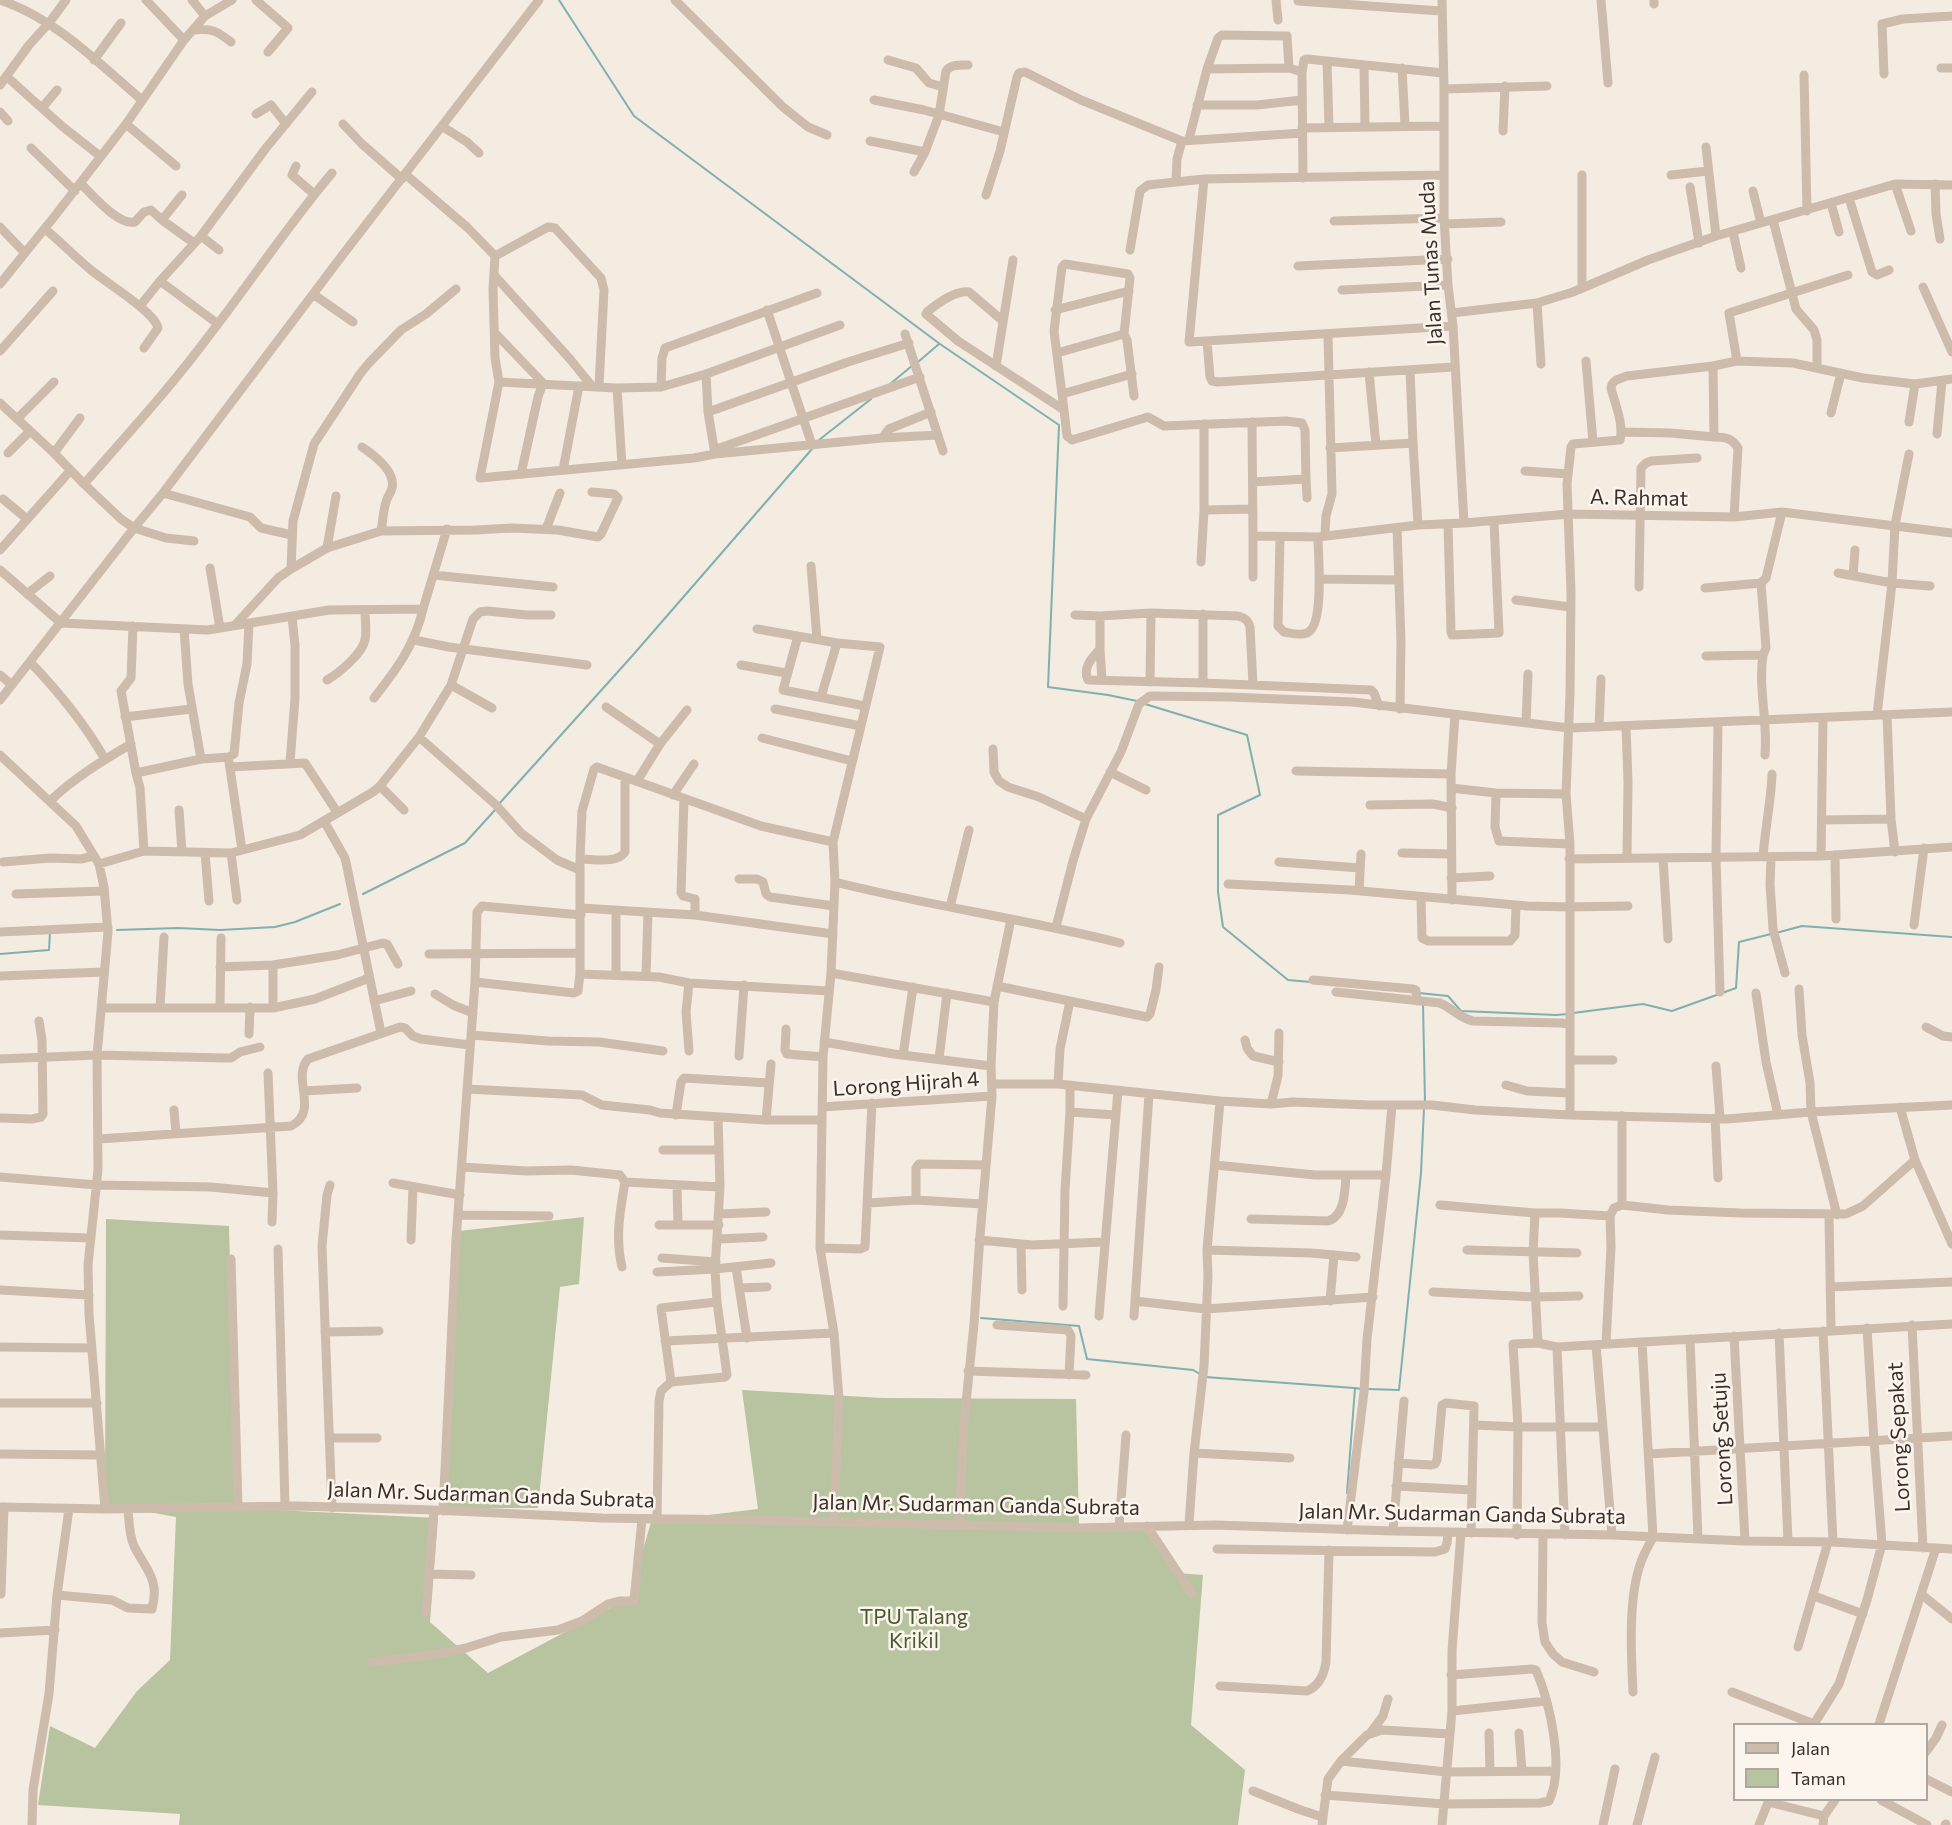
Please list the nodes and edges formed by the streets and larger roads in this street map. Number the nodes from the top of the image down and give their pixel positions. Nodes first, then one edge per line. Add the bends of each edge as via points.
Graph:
1 (0, 0) edge
2 (146, 0) edge
3 (192, 0) edge
4 (232, 0) edge
5 (256, 0) edge
6 (675, 0) edge
7 (1276, 0) edge
8 (1442, 0) edge
9 (1601, 0) edge
10 (62, 2) edge
11 (537, 4) edge
12 (1298, 4) edge
13 (1441, 11) junction
14 (205, 16) junction
15 (1952, 16) edge
16 (1278, 20) dead end
17 (49, 23) junction
18 (121, 23) dead end
19 (193, 30) junction
20 (184, 40) junction
21 (231, 42) dead end
22 (267, 52) dead end
23 (94, 60) junction
24 (888, 60) dead end
25 (1327, 62) junction
26 (968, 65) dead end
27 (1364, 65) junction
28 (1289, 68) junction
29 (1402, 68) junction
30 (1941, 68) dead end
31 (1952, 68) edge
32 (1207, 69) junction
33 (1302, 72) junction
34 (1443, 73) junction
35 (1884, 74) dead end
36 (1804, 75) dead end
37 (6, 76) junction
38 (1608, 83) dead end
39 (0, 85) edge
40 (1505, 86) junction
41 (943, 87) junction
42 (1547, 87) dead end
43 (1444, 89) junction
44 (57, 90) dead end
45 (312, 92) dead end
46 (142, 100) junction
47 (874, 100) dead end
48 (1302, 100) junction
49 (1197, 105) junction
50 (42, 108) junction
51 (0, 112) edge
52 (256, 114) dead end
53 (939, 115) junction
54 (8, 121) dead end
55 (126, 124) junction
56 (286, 124) junction
57 (343, 124) dead end
58 (1405, 125) junction
59 (1365, 126) junction
60 (1444, 126) junction
61 (443, 127) junction
62 (1329, 128) junction
63 (1302, 130) junction
64 (1503, 131) dead end
65 (1004, 132) junction
66 (826, 135) dead end
67 (1186, 140) junction
68 (870, 141) dead end
69 (1706, 147) dead end
70 (31, 148) dead end
71 (925, 152) junction
72 (479, 153) dead end
73 (100, 156) junction
74 (176, 166) dead end
75 (296, 166) dead end
76 (1708, 171) junction
77 (914, 172) dead end
78 (332, 173) dead end
79 (1444, 174) junction
80 (1582, 175) dead end
81 (1671, 175) dead end
82 (404, 177) junction
83 (1303, 178) junction
84 (1204, 179) junction
85 (1176, 182) junction
86 (1895, 184) junction
87 (1935, 184) junction
88 (1952, 185) edge
89 (77, 187) junction
90 (1690, 187) dead end
91 (1753, 191) dead end
92 (314, 194) junction
93 (182, 195) dead end
94 (986, 195) dead end
95 (1849, 198) junction
96 (1831, 203) junction
97 (1807, 211) junction
98 (162, 220) junction
99 (1773, 220) junction
100 (1334, 221) dead end
101 (1444, 221) junction
102 (1501, 222) dead end
103 (1761, 223) junction
104 (0, 228) edge
105 (45, 229) junction
106 (1911, 231) dead end
107 (1733, 232) junction
108 (1839, 232) dead end
109 (1716, 237) junction
110 (1940, 239) dead end
111 (198, 240) junction
112 (1699, 243) junction
113 (219, 250) dead end
114 (1130, 250) dead end
115 (25, 254) junction
116 (495, 256) junction
117 (1013, 260) dead end
118 (1448, 260) junction
119 (1298, 266) dead end
120 (1741, 268) dead end
121 (1889, 270) dead end
122 (494, 274) junction
123 (1848, 275) dead end
124 (160, 281) junction
125 (0, 284) edge
126 (1448, 285) junction
127 (1923, 286) dead end
128 (1582, 288) junction
129 (456, 289) dead end
130 (1342, 290) dead end
131 (53, 291) dead end
132 (1129, 291) junction
133 (817, 293) dead end
134 (313, 294) junction
135 (1792, 294) junction
136 (1537, 303) junction
137 (140, 306) junction
138 (767, 310) junction
139 (1055, 310) junction
140 (1452, 313) junction
141 (1003, 321) junction
142 (353, 322) dead end
143 (218, 324) junction
144 (840, 325) dead end
145 (1453, 326) junction
146 (496, 334) junction
147 (1124, 334) junction
148 (1328, 335) junction
149 (1207, 341) junction
150 (779, 346) junction
151 (144, 348) dead end
152 (0, 351) edge
153 (1952, 352) edge
154 (1057, 353) junction
155 (1586, 361) dead end
156 (1737, 361) junction
157 (1541, 364) dead end
158 (996, 366) junction
159 (1713, 366) junction
160 (1454, 367) junction
161 (1817, 368) junction
162 (1410, 370) junction
163 (1369, 372) junction
164 (1841, 373) junction
165 (706, 374) junction
166 (1132, 374) junction
167 (1329, 375) junction
168 (920, 377) junction
169 (1947, 380) edge
170 (54, 382) dead end
171 (499, 382) junction
172 (543, 383) junction
173 (791, 383) junction
174 (1915, 384) junction
175 (579, 386) junction
176 (595, 386) junction
177 (661, 387) junction
178 (617, 388) junction
179 (1062, 394) junction
180 (1134, 396) dead end
181 (0, 403) edge
182 (1064, 410) junction
183 (708, 412) junction
184 (931, 412) junction
185 (1831, 412) dead end
186 (80, 418) dead end
187 (17, 419) junction
188 (803, 419) junction
189 (1252, 422) junction
190 (1909, 422) dead end
191 (1204, 424) junction
192 (30, 431) junction
193 (1621, 432) junction
194 (1937, 434) dead end
195 (938, 435) junction
196 (1714, 437) junction
197 (882, 438) junction
198 (1593, 442) junction
199 (1413, 443) junction
200 (814, 445) junction
201 (1376, 445) junction
202 (362, 447) dead end
203 (1330, 448) junction
204 (943, 451) dead end
205 (715, 452) junction
206 (8, 453) dead end
207 (54, 453) junction
208 (1909, 454) dead end
209 (1697, 458) dead end
210 (622, 465) junction
211 (563, 470) junction
212 (70, 471) junction
213 (1525, 471) dead end
214 (521, 474) junction
215 (1568, 474) junction
216 (1306, 479) junction
217 (1252, 482) junction
218 (84, 484) junction
219 (592, 492) dead end
220 (163, 493) junction
221 (560, 493) dead end
222 (336, 496) dead end
223 (1307, 498) dead end
224 (3, 499) dead end
225 (1253, 509) junction
226 (1204, 510) junction
227 (1782, 513) junction
228 (1569, 514) junction
229 (1641, 516) junction
230 (1734, 517) junction
231 (27, 519) junction
232 (1494, 521) junction
233 (1464, 523) junction
234 (1448, 524) junction
235 (1418, 525) junction
236 (1895, 525) junction
237 (134, 528) junction
238 (1396, 528) junction
239 (447, 529) junction
240 (546, 529) junction
241 (381, 531) junction
242 (1952, 533) edge
243 (292, 535) junction
244 (1322, 535) junction
245 (1253, 536) junction
246 (1280, 538) junction
247 (194, 541) dead end
248 (327, 548) junction
249 (0, 550) edge
250 (1855, 550) dead end
251 (1201, 562) dead end
252 (811, 566) dead end
253 (210, 568) dead end
254 (291, 569) junction
255 (0, 570) edge
256 (1838, 573) dead end
257 (434, 574) junction
258 (50, 576) dead end
259 (1853, 576) junction
260 (1253, 578) dead end
261 (1319, 579) junction
262 (1398, 580) junction
263 (1761, 583) junction
264 (1892, 583) junction
265 (1639, 586) dead end
266 (1930, 586) dead end
267 (554, 587) dead end
268 (1705, 588) dead end
269 (27, 594) junction
270 (1516, 600) dead end
271 (1570, 607) junction
272 (423, 609) junction
273 (365, 610) junction
274 (1151, 613) junction
275 (552, 615) dead end
276 (1075, 615) dead end
277 (1203, 615) junction
278 (1100, 616) junction
279 (292, 617) junction
280 (61, 623) junction
281 (249, 623) junction
282 (235, 625) junction
283 (133, 626) junction
284 (220, 628) junction
285 (184, 629) junction
286 (758, 629) dead end
287 (798, 636) junction
288 (817, 639) junction
289 (414, 640) junction
290 (837, 643) junction
291 (463, 649) junction
292 (1100, 649) junction
293 (1763, 655) junction
294 (1706, 656) dead end
295 (30, 662) junction
296 (587, 665) dead end
297 (741, 665) dead end
298 (786, 673) junction
299 (1528, 674) dead end
300 (0, 675) edge
301 (1601, 679) dead end
302 (327, 680) dead end
303 (1102, 680) junction
304 (1150, 682) junction
305 (1203, 683) junction
306 (12, 685) junction
307 (451, 685) junction
308 (1253, 686) junction
309 (821, 697) junction
310 (374, 698) dead end
311 (0, 700) edge
312 (865, 706) junction
313 (1379, 706) junction
314 (606, 707) dead end
315 (492, 708) dead end
316 (191, 709) junction
317 (775, 709) dead end
318 (1400, 709) junction
319 (687, 710) dead end
320 (1952, 712) edge
321 (1455, 715) junction
322 (1882, 715) junction
323 (125, 717) junction
324 (1823, 718) junction
325 (1763, 720) junction
326 (1719, 722) junction
327 (1526, 723) junction
328 (861, 726) junction
329 (1626, 726) junction
330 (1599, 727) junction
331 (1569, 728) junction
332 (419, 737) junction
333 (762, 738) dead end
334 (131, 744) junction
335 (660, 744) junction
336 (993, 749) dead end
337 (0, 755) edge
338 (1765, 755) dead end
339 (229, 757) junction
340 (105, 759) junction
341 (201, 759) junction
342 (852, 761) junction
343 (290, 763) junction
344 (694, 764) dead end
345 (230, 767) junction
346 (1296, 771) dead end
347 (1110, 772) junction
348 (136, 774) junction
349 (1451, 774) junction
350 (1772, 774) dead end
351 (626, 777) junction
352 (637, 782) junction
353 (380, 786) junction
354 (1451, 789) junction
355 (1146, 790) dead end
356 (1496, 792) junction
357 (1566, 794) junction
358 (673, 795) junction
359 (684, 798) junction
360 (50, 801) junction
361 (1370, 805) dead end
362 (1452, 807) junction
363 (179, 810) dead end
364 (404, 810) dead end
365 (337, 812) junction
366 (1086, 819) junction
367 (1892, 819) junction
368 (1822, 820) junction
369 (324, 821) junction
370 (969, 830) dead end
371 (833, 842) junction
372 (1570, 844) junction
373 (1924, 848) junction
374 (1952, 848) edge
375 (242, 850) junction
376 (144, 851) junction
377 (182, 852) junction
378 (1895, 852) junction
379 (205, 853) junction
380 (231, 853) junction
381 (1402, 853) dead end
382 (1361, 854) dead end
383 (1451, 854) junction
384 (1835, 855) junction
385 (1821, 856) junction
386 (1716, 857) junction
387 (1767, 857) junction
388 (1627, 858) junction
389 (1663, 858) junction
390 (580, 859) junction
391 (1569, 859) junction
392 (96, 860) junction
393 (3, 862) dead end
394 (1279, 862) dead end
395 (1360, 868) junction
396 (580, 870) junction
397 (1490, 876) dead end
398 (1451, 878) junction
399 (739, 879) dead end
400 (835, 882) junction
401 (1228, 884) dead end
402 (104, 891) junction
403 (1359, 891) junction
404 (16, 894) dead end
405 (1421, 897) junction
406 (237, 900) dead end
407 (1452, 900) junction
408 (209, 902) dead end
409 (1516, 905) junction
410 (834, 906) junction
411 (1628, 906) dead end
412 (950, 907) junction
413 (1569, 908) junction
414 (616, 910) junction
415 (581, 912) junction
416 (648, 912) junction
417 (695, 915) junction
418 (1011, 919) junction
419 (1836, 919) dead end
420 (1914, 925) dead end
421 (108, 927) junction
422 (1056, 927) junction
423 (0, 932) edge
424 (833, 934) junction
425 (165, 937) dead end
426 (220, 938) dead end
427 (1668, 939) dead end
428 (1120, 943) dead end
429 (364, 948) junction
430 (580, 952) junction
431 (477, 953) junction
432 (429, 954) dead end
433 (398, 964) dead end
434 (273, 965) junction
435 (220, 967) junction
436 (1159, 967) dead end
437 (104, 972) junction
438 (831, 973) junction
439 (1785, 973) dead end
440 (580, 974) junction
441 (616, 975) junction
442 (0, 976) edge
443 (646, 976) junction
444 (369, 978) junction
445 (1313, 980) dead end
446 (475, 982) junction
447 (689, 983) junction
448 (744, 986) junction
449 (996, 986) junction
450 (913, 987) junction
451 (1799, 989) dead end
452 (411, 991) dead end
453 (829, 991) junction
454 (1336, 992) dead end
455 (1720, 992) dead end
456 (947, 993) junction
457 (1756, 993) dead end
458 (435, 994) dead end
459 (1419, 998) junction
460 (374, 1001) junction
461 (1070, 1001) junction
462 (994, 1002) junction
463 (250, 1007) junction
464 (102, 1008) junction
465 (160, 1008) junction
466 (220, 1008) junction
467 (273, 1008) junction
468 (473, 1013) junction
469 (39, 1021) dead end
470 (1570, 1022) junction
471 (1926, 1027) dead end
472 (786, 1029) dead end
473 (381, 1033) junction
474 (1279, 1033) dead end
475 (249, 1034) dead end
476 (471, 1035) junction
477 (1952, 1037) edge
478 (1245, 1040) dead end
479 (824, 1042) junction
480 (471, 1046) junction
481 (260, 1047) dead end
482 (663, 1050) dead end
483 (688, 1051) dead end
484 (97, 1055) junction
485 (903, 1055) junction
486 (739, 1056) dead end
487 (42, 1057) junction
488 (823, 1057) junction
489 (0, 1059) edge
490 (939, 1059) junction
491 (1570, 1060) junction
492 (1613, 1060) dead end
493 (1279, 1062) junction
494 (771, 1064) dead end
495 (991, 1066) junction
496 (1716, 1066) dead end
497 (268, 1073) dead end
498 (769, 1083) junction
499 (992, 1084) junction
500 (1058, 1084) junction
501 (1070, 1085) junction
502 (1506, 1085) dead end
503 (357, 1088) dead end
504 (467, 1089) junction
505 (1118, 1090) junction
506 (304, 1091) junction
507 (1569, 1093) junction
508 (1149, 1094) junction
509 (992, 1096) junction
510 (1220, 1101) junction
511 (872, 1103) junction
512 (1271, 1104) junction
513 (1392, 1105) junction
514 (1952, 1105) edge
515 (822, 1107) junction
516 (1900, 1107) junction
517 (174, 1110) dead end
518 (1070, 1112) junction
519 (1811, 1112) junction
520 (1778, 1114) junction
521 (676, 1115) junction
522 (1116, 1115) junction
523 (1570, 1115) junction
524 (1622, 1116) junction
525 (0, 1118) edge
526 (718, 1118) junction
527 (1717, 1118) junction
528 (766, 1120) junction
529 (822, 1120) junction
530 (270, 1127) junction
531 (176, 1133) junction
532 (99, 1139) junction
533 (663, 1150) dead end
534 (718, 1150) junction
535 (1916, 1160) junction
536 (986, 1165) junction
537 (1215, 1165) junction
538 (462, 1167) junction
539 (1346, 1175) junction
540 (1386, 1175) junction
541 (0, 1178) edge
542 (1719, 1178) dead end
543 (625, 1182) junction
544 (393, 1183) dead end
545 (97, 1185) junction
546 (330, 1185) dead end
547 (677, 1185) junction
548 (413, 1187) junction
549 (720, 1187) junction
550 (273, 1193) junction
551 (459, 1195) junction
552 (916, 1200) junction
553 (868, 1203) junction
554 (982, 1204) junction
555 (1440, 1205) dead end
556 (1622, 1205) junction
557 (766, 1212) dead end
558 (1535, 1213) junction
559 (719, 1214) junction
560 (458, 1215) junction
561 (1833, 1215) junction
562 (549, 1216) dead end
563 (1610, 1216) junction
564 (1251, 1220) dead end
565 (272, 1222) dead end
566 (659, 1225) dead end
567 (678, 1225) junction
568 (718, 1225) junction
569 (0, 1235) edge
570 (763, 1237) dead end
571 (90, 1238) junction
572 (718, 1239) junction
573 (411, 1240) dead end
574 (979, 1240) junction
575 (1104, 1242) junction
576 (1021, 1244) junction
577 (1952, 1244) edge
578 (1064, 1245) junction
579 (820, 1248) junction
580 (278, 1249) dead end
581 (1207, 1250) junction
582 (1467, 1250) dead end
583 (1533, 1253) junction
584 (1577, 1253) dead end
585 (1334, 1254) junction
586 (1356, 1257) dead end
587 (662, 1258) dead end
588 (231, 1259) dead end
589 (771, 1263) dead end
590 (716, 1265) junction
591 (622, 1267) dead end
592 (736, 1267) junction
593 (657, 1272) dead end
594 (1952, 1281) edge
595 (767, 1287) dead end
596 (1830, 1287) junction
597 (740, 1288) junction
598 (0, 1290) edge
599 (1022, 1290) dead end
600 (1433, 1292) dead end
601 (89, 1295) junction
602 (1579, 1296) dead end
603 (1535, 1297) junction
604 (1373, 1298) junction
605 (1135, 1301) junction
606 (1330, 1301) junction
607 (717, 1302) junction
608 (1063, 1306) dead end
609 (1206, 1309) junction
610 (1099, 1316) dead end
611 (1134, 1316) dead end
612 (1952, 1324) edge
613 (997, 1325) dead end
614 (1912, 1325) junction
615 (1867, 1328) junction
616 (1827, 1330) junction
617 (378, 1331) dead end
618 (325, 1332) junction
619 (834, 1333) junction
620 (1779, 1333) junction
621 (1734, 1336) junction
622 (721, 1338) junction
623 (747, 1338) junction
624 (1690, 1339) junction
625 (665, 1341) junction
626 (1642, 1342) junction
627 (1538, 1343) junction
628 (1601, 1344) junction
629 (0, 1347) edge
630 (1557, 1347) junction
631 (92, 1348) junction
632 (968, 1371) junction
633 (1069, 1375) junction
634 (1086, 1375) dead end
635 (671, 1382) junction
636 (1404, 1401) dead end
637 (0, 1403) edge
638 (97, 1403) junction
639 (1474, 1425) junction
640 (1560, 1426) junction
641 (1518, 1427) junction
642 (1603, 1427) junction
643 (1126, 1435) dead end
644 (1952, 1436) edge
645 (329, 1438) junction
646 (377, 1438) dead end
647 (1917, 1438) junction
648 (1874, 1441) junction
649 (1828, 1443) junction
650 (1783, 1446) junction
651 (1740, 1449) junction
652 (1694, 1451) junction
653 (1194, 1453) junction
654 (0, 1454) edge
655 (1648, 1454) junction
656 (101, 1455) junction
657 (1290, 1458) dead end
658 (1398, 1463) junction
659 (1396, 1486) junction
660 (1472, 1490) junction
661 (285, 1506) junction
662 (2, 1507) edge
663 (238, 1507) junction
664 (128, 1508) junction
665 (332, 1508) junction
666 (69, 1509) junction
667 (105, 1509) junction
668 (438, 1511) junction
669 (657, 1518) junction
670 (642, 1519) junction
671 (834, 1522) junction
672 (1189, 1524) junction
673 (959, 1526) junction
674 (1147, 1526) junction
675 (1119, 1527) junction
676 (1347, 1530) junction
677 (1393, 1532) junction
678 (1448, 1532) junction
679 (1466, 1532) junction
680 (1517, 1535) junction
681 (1543, 1535) junction
682 (1565, 1535) junction
683 (1612, 1535) junction
684 (1653, 1537) junction
685 (1698, 1538) junction
686 (1363, 1540) junction
687 (1745, 1541) junction
688 (1788, 1541) junction
689 (1831, 1542) junction
690 (1882, 1544) junction
691 (1923, 1548) junction
692 (1936, 1548) junction
693 (1217, 1549) dead end
694 (1952, 1549) edge
695 (1329, 1550) junction
696 (429, 1574) junction
697 (471, 1575) dead end
698 (1, 1594) edge
699 (1191, 1594) dead end
700 (1921, 1594) junction
701 (57, 1595) junction
702 (1814, 1596) junction
703 (426, 1612) dead end
704 (1863, 1614) junction
705 (1952, 1619) edge
706 (55, 1630) junction
707 (0, 1633) edge
708 (1798, 1647) dead end
709 (372, 1662) dead end
710 (1594, 1672) dead end
711 (1451, 1675) junction
712 (1220, 1686) dead end
713 (1633, 1692) dead end
714 (1732, 1692) dead end
715 (1388, 1699) dead end
716 (1545, 1701) junction
717 (1452, 1711) junction
718 (1809, 1723) edge
719 (1815, 1723) edge
720 (1880, 1723) edge
721 (1942, 1725) dead end
722 (1371, 1732) junction
723 (1519, 1733) dead end
724 (1450, 1734) junction
725 (1489, 1734) dead end
726 (1928, 1749) edge
727 (1655, 1757) dead end
728 (1341, 1761) junction
729 (1615, 1769) dead end
730 (1490, 1771) junction
731 (1522, 1771) junction
732 (1555, 1771) junction
733 (1447, 1772) junction
734 (1928, 1780) edge
735 (1253, 1791) dead end
736 (1952, 1792) edge
737 (1325, 1795) junction
738 (1769, 1801) edge
739 (1834, 1801) edge
740 (1883, 1801) edge
741 (1444, 1804) junction
742 (1823, 1820) edge
743 (1322, 1821) edge
744 (32, 1825) edge
745 (1442, 1825) edge
746 (1603, 1825) edge
747 (1637, 1825) edge
748 (1759, 1825) edge
749 (1927, 1825) edge

1 - 17 street
2 - 20 street
3 - 14 street
4 - 14 street
5 - 22 street via 288,28
6 - 66 street via 783,107 808,127
7 - 16 street
8 - 13 street, Jalan Tunas Muda
9 - 38 street
10 - 17 street
11 - 61 street
12 - 13 street
13 - 34 street, Jalan Tunas Muda
14 - 19 street
15 - 35 street via 1884,22
17 - 23 street
17 - 37 street
18 - 23 street
19 - 20 street
19 - 21 street via 207,28
20 - 46 street
23 - 46 street
24 - 41 street via 916,68 927,81
25 - 27 street
25 - 33 street via 1304,60
25 - 62 street
26 - 41 street via 948,68
27 - 29 street
27 - 59 street
28 - 32 street
28 - 32 street via 1286,36 1222,35
28 - 33 street
29 - 34 street
29 - 58 street
30 - 31 street
32 - 49 street
33 - 48 street
34 - 43 street, Jalan Tunas Muda
36 - 97 street
37 - 39 street
37 - 50 street
40 - 42 street
40 - 43 street
40 - 64 street
41 - 53 street
43 - 60 street, Jalan Tunas Muda
44 - 50 street
45 - 56 street
46 - 55 street
47 - 53 street
48 - 49 street
48 - 63 street
49 - 67 street
50 - 73 street
51 - 54 street
52 - 56 street via 270,105
53 - 65 street
53 - 71 street
55 - 73 street
55 - 74 street
56 - 111 street
57 - 82 street
58 - 59 street
58 - 60 street
59 - 62 street
60 - 79 street, Jalan Tunas Muda
61 - 72 street
61 - 82 street
62 - 63 street
63 - 67 street
63 - 83 street
65 - 67 street via 1017,77 1025,72 1081,100
65 - 94 street
67 - 85 street via 1178,159
68 - 71 street
69 - 76 street
70 - 89 street
71 - 77 street
73 - 89 street
75 - 92 street via 291,175
76 - 81 street
76 - 109 street
78 - 92 street
79 - 83 street
79 - 101 street, Jalan Tunas Muda
80 - 128 street
82 - 116 street via 468,228
82 - 134 street
83 - 84 street
84 - 85 street
84 - 149 street via 1189,342
85 - 114 street via 1148,185 1140,191
86 - 87 street
86 - 95 street
86 - 106 street
87 - 88 street
87 - 110 street
89 - 98 street via 125,222 135,222 149,210
89 - 105 street
90 - 112 street
91 - 103 street
92 - 143 street
93 - 98 street
95 - 96 street
95 - 121 street via 1872,273
96 - 97 street
96 - 108 street
97 - 99 street
98 - 111 street
99 - 103 street
99 - 135 street
100 - 101 street
101 - 102 street
101 - 118 street, Jalan Tunas Muda
103 - 107 street
104 - 115 street
105 - 115 street
105 - 137 street
107 - 109 street
107 - 120 street
109 - 112 street
111 - 113 street
111 - 124 street
112 - 128 street
115 - 125 street
116 - 122 street
116 - 176 street via 552,226 601,278 604,290
117 - 141 street
118 - 119 street
118 - 126 street, Jalan Tunas Muda
122 - 146 street
122 - 176 street
123 - 135 street
124 - 137 street
124 - 143 street
126 - 130 street
126 - 140 street, Jalan Tunas Muda
127 - 153 street
128 - 136 street
129 - 243 street via 401,330 360,374 314,444
131 - 152 street
132 - 139 street
132 - 139 street via 1128,274 1065,264
132 - 147 street
133 - 138 street
134 - 142 street
134 - 220 street
135 - 156 street via 1729,313
135 - 161 street via 1796,309 1814,330
136 - 140 street
136 - 157 street
137 - 151 street via 158,325
138 - 150 street
138 - 177 street via 665,348
139 - 154 street
140 - 145 street, Jalan Tunas Muda
141 - 158 street
141 - 158 street via 963,291 926,314
143 - 218 street
144 - 150 street
145 - 148 street
145 - 160 street, Jalan Tunas Muda
146 - 171 street
146 - 172 street
147 - 154 street
147 - 166 street
148 - 149 street
148 - 167 street
149 - 167 street via 1210,377 1214,382
150 - 165 street
150 - 173 street
154 - 179 street
155 - 198 street
156 - 159 street
156 - 161 street
158 - 182 street
159 - 193 street via 1617,380 1611,388
159 - 196 street
160 - 162 street
160 - 233 street, Jalan Tunas Muda
161 - 164 street
162 - 163 street
162 - 199 street
163 - 167 street
163 - 201 street
164 - 174 street
164 - 185 street
165 - 177 street
165 - 183 street
166 - 179 street
166 - 180 street
167 - 203 street
168 - 173 street via 907,339
168 - 184 street
168 - 188 street
169 - 174 street
169 - 194 street
170 - 187 street
171 - 172 street
171 - 214 street via 480,478
172 - 175 street
172 - 214 street
173 - 183 street
173 - 188 street
174 - 190 street
175 - 176 street
175 - 211 street
176 - 178 street
177 - 178 street
178 - 210 street
179 - 182 street
181 - 187 street
182 - 191 street via 1067,436 1072,440 1148,417 1164,426
183 - 205 street
184 - 195 street
184 - 197 street via 890,429
186 - 207 street
187 - 192 street
188 - 200 street
188 - 205 street
189 - 191 street
189 - 216 street via 1302,423
189 - 217 street
191 - 226 street
192 - 206 street
192 - 207 street
193 - 196 street
193 - 198 street via 1617,441
195 - 197 street
195 - 204 street
196 - 230 street via 1732,440 1738,448
197 - 200 street
198 - 215 street via 1571,447
199 - 201 street
199 - 235 street
200 - 205 street
201 - 203 street
202 - 241 street via 378,458 392,481
203 - 244 street via 1332,494
205 - 210 street via 694,458
207 - 212 street
208 - 236 street
209 - 229 street via 1651,461 1641,468
210 - 211 street
211 - 214 street
212 - 218 street
212 - 231 street
213 - 215 street
215 - 228 street
216 - 217 street
216 - 223 street
217 - 225 street
218 - 237 street
219 - 240 street via 618,498 600,536
220 - 237 street
220 - 243 street via 250,517 261,528
221 - 240 street
222 - 248 street
224 - 231 street
225 - 226 street
225 - 245 street
226 - 251 street
227 - 230 street, A. Rahmat
227 - 236 street, A. Rahmat
227 - 263 street via 1769,569
228 - 229 street, A. Rahmat
228 - 232 street, A. Rahmat
228 - 271 street
229 - 230 street, A. Rahmat
229 - 265 street
231 - 249 street
232 - 233 street, A. Rahmat
232 - 234 street via 1499,633 1451,632
233 - 234 street, A. Rahmat
234 - 235 street, A. Rahmat
235 - 238 street, A. Rahmat
236 - 242 street, A. Rahmat
236 - 264 street
237 - 247 street
237 - 280 street
238 - 244 street, A. Rahmat
238 - 262 street
239 - 240 street
239 - 241 street
239 - 257 street
241 - 248 street
243 - 254 street
244 - 246 street, A. Rahmat
244 - 261 street
245 - 246 street, A. Rahmat
245 - 260 street
246 - 261 street via 1280,630 1300,634 1312,630
248 - 254 street
250 - 259 street
252 - 288 street
253 - 284 street
254 - 282 street
255 - 269 street
256 - 259 street
257 - 267 street
257 - 272 street
258 - 269 street
259 - 264 street
261 - 262 street
262 - 318 street
263 - 268 street
263 - 293 street via 1766,648
264 - 266 street
264 - 322 street
269 - 280 street
270 - 271 street
271 - 331 street
272 - 273 street
272 - 289 street
273 - 279 street via 329,610
273 - 302 street via 363,645 342,670
274 - 277 street
274 - 278 street
274 - 304 street
275 - 291 street via 480,612 473,619
276 - 278 street
277 - 305 street
277 - 308 street via 1238,616 1248,621
278 - 292 street
279 - 281 street
279 - 343 street via 295,698
280 - 283 street
280 - 295 street
281 - 282 street
281 - 339 street via 234,753
282 - 284 street
283 - 285 street
283 - 323 street via 131,678 121,691
284 - 285 street
285 - 316 street
286 - 287 street
287 - 288 street
287 - 298 street
288 - 290 street
289 - 291 street
289 - 310 street
290 - 309 street
290 - 312 street via 880,647
291 - 296 street
291 - 307 street
292 - 303 street
292 - 303 street via 1091,658 1085,675 1088,680
293 - 294 street
293 - 325 street
295 - 306 street
295 - 340 street via 73,710
297 - 298 street
298 - 309 street via 784,692
299 - 327 street
300 - 306 street
301 - 330 street
303 - 304 street
304 - 305 street
305 - 308 street
306 - 311 street
307 - 315 street
307 - 332 street
308 - 313 street via 1371,690
309 - 312 street
312 - 328 street
313 - 318 street
313 - 347 street via 1157,695 1142,701
314 - 335 street
316 - 323 street
316 - 341 street
317 - 328 street
318 - 321 street
319 - 335 street
320 - 322 street
321 - 327 street
321 - 349 street
322 - 324 street
322 - 367 street
323 - 334 street
324 - 325 street
324 - 368 street
325 - 326 street
325 - 338 street
326 - 329 street
326 - 386 street
327 - 331 street
328 - 342 street
329 - 330 street
329 - 388 street
330 - 331 street
331 - 357 street
332 - 353 street
332 - 396 street via 498,807 521,833 557,860
333 - 342 street
334 - 340 street
334 - 348 street
335 - 352 street
336 - 366 street via 994,772 999,781
337 - 360 street
339 - 341 street
339 - 345 street
340 - 360 street
341 - 348 street
342 - 371 street
343 - 345 street
343 - 365 street via 305,763
344 - 358 street
345 - 375 street
346 - 349 street
347 - 355 street
347 - 366 street
348 - 376 street
349 - 354 street
350 - 387 street
351 - 352 street
351 - 390 street via 625,852 615,859
351 - 390 street via 599,767 594,769 583,805
352 - 358 street
353 - 364 street
353 - 365 street
354 - 356 street
354 - 362 street
356 - 357 street
356 - 372 street via 1495,827 1499,841
357 - 372 street
358 - 359 street
359 - 371 street via 761,826
359 - 417 street via 681,893 695,900
360 - 392 street via 76,826
361 - 362 street
362 - 383 street
363 - 377 street
365 - 369 street
366 - 422 street
367 - 368 street
367 - 378 street
368 - 385 street
369 - 375 street via 300,835
369 - 429 street via 345,858
370 - 412 street
371 - 400 street
372 - 391 street
373 - 374 street
373 - 378 street
373 - 420 street
375 - 380 street
376 - 377 street
376 - 392 street
377 - 379 street
378 - 384 street
379 - 380 street
379 - 408 street
380 - 406 street
381 - 383 street
382 - 395 street
383 - 398 street
384 - 385 street
384 - 419 street
385 - 387 street
386 - 387 street
386 - 389 street
386 - 455 street
387 - 439 street via 1775,934
388 - 389 street
388 - 391 street
389 - 427 street
390 - 396 street
391 - 413 street
392 - 393 street
392 - 402 street
394 - 395 street
395 - 403 street
396 - 415 street
397 - 398 street
398 - 407 street
399 - 410 street via 763,882 770,897
400 - 410 street
400 - 412 street
401 - 403 street
402 - 404 street
402 - 421 street
403 - 405 street
405 - 407 street
405 - 409 street via 1422,938 1428,941 1510,941 1515,935
407 - 409 street
409 - 413 street
410 - 424 street
411 - 413 street
412 - 418 street
413 - 470 street
414 - 415 street
414 - 416 street
414 - 441 street
415 - 430 street
415 - 431 street via 480,907
416 - 417 street
416 - 443 street
417 - 424 street
418 - 422 street
418 - 449 street
421 - 423 street
421 - 437 street
422 - 428 street
424 - 438 street
425 - 465 street
426 - 435 street
429 - 433 street via 387,944
429 - 434 street
429 - 444 street
430 - 431 street
430 - 440 street
431 - 432 street
431 - 446 street
434 - 435 street
434 - 467 street
435 - 466 street
436 - 461 street via 1147,1017
437 - 442 street
437 - 464 street
438 - 450 street
438 - 453 street
440 - 441 street
440 - 446 street via 578,991 574,993
441 - 443 street
443 - 447 street
444 - 460 street
444 - 467 street via 315,999
445 - 459 street via 1409,988
446 - 468 street
447 - 448 street
447 - 483 street
448 - 453 street
448 - 486 street
449 - 461 street
449 - 462 street
450 - 456 street
450 - 485 street
451 - 519 street
452 - 460 street
453 - 479 street
454 - 459 street
456 - 462 street
456 - 490 street
457 - 520 street
458 - 468 street
459 - 470 street via 1446,1005 1473,1021
460 - 473 street
461 - 500 street via 1060,1049
462 - 495 street
463 - 466 street
463 - 467 street
463 - 475 street
464 - 465 street
464 - 484 street
465 - 466 street
468 - 476 street
469 - 487 street
470 - 491 street
471 - 477 street
472 - 488 street via 787,1054
473 - 480 street via 405,1028 421,1039
473 - 506 street via 308,1059 303,1067
474 - 493 street
476 - 480 street
476 - 482 street
478 - 493 street via 1253,1056
479 - 485 street
479 - 488 street
480 - 504 street
481 - 484 street via 225,1059
484 - 487 street
484 - 532 street
485 - 490 street
487 - 489 street
487 - 525 street via 42,1116
488 - 515 street
490 - 495 street
491 - 492 street
491 - 507 street
493 - 512 street
494 - 498 street
495 - 499 street
496 - 527 street
497 - 530 street
498 - 521 street via 684,1078
498 - 528 street
499 - 500 street
499 - 509 street
500 - 501 street
501 - 505 street
501 - 518 street
502 - 507 street via 1527,1091
503 - 506 street
504 - 521 street via 582,1095 602,1105
504 - 538 street
505 - 508 street
505 - 522 street
506 - 530 street via 304,1112 298,1123
507 - 523 street
508 - 510 street
508 - 605 street
509 - 511 street, Lorong Hijrah 4
509 - 536 street
510 - 512 street
510 - 537 street
511 - 515 street, Lorong Hijrah 4
511 - 553 street
512 - 513 street
513 - 523 street
513 - 540 street
514 - 516 street
515 - 529 street
516 - 519 street
516 - 535 street
517 - 531 street
518 - 522 street
518 - 578 street
519 - 520 street
519 - 561 street
520 - 527 street
521 - 526 street
522 - 575 street
523 - 524 street
524 - 527 street
524 - 556 street
526 - 528 street
526 - 534 street
527 - 542 street
528 - 529 street
529 - 579 street
530 - 531 street
530 - 550 street
531 - 532 street
532 - 545 street
533 - 534 street
534 - 549 street
535 - 561 street via 1863,1206
535 - 577 street
536 - 552 street via 919,1164
536 - 554 street
537 - 539 street
537 - 581 street
538 - 543 street via 601,1172 620,1175
538 - 551 street
539 - 540 street
539 - 564 street via 1344,1198 1333,1220
540 - 604 street
541 - 545 street
543 - 547 street
543 - 591 street via 618,1219
544 - 548 street
545 - 550 street via 211,1187
545 - 571 street
546 - 618 street via 322,1246
547 - 549 street
547 - 567 street
548 - 551 street
548 - 573 street
549 - 559 street
550 - 565 street
551 - 560 street
552 - 553 street
552 - 554 street
553 - 579 street via 865,1247
554 - 574 street
555 - 558 street
556 - 561 street
556 - 563 street via 1614,1208
557 - 559 street
558 - 563 street
558 - 583 street
559 - 568 street
560 - 562 street
560 - 668 street
561 - 596 street
563 - 628 street via 1611,1247
566 - 567 street
567 - 568 street
568 - 572 street
569 - 571 street
570 - 572 street
571 - 601 street
572 - 590 street
574 - 576 street
574 - 632 street
575 - 578 street
575 - 610 street
576 - 578 street
576 - 599 street
578 - 608 street
579 - 619 street
580 - 661 street
581 - 585 street
581 - 609 street
582 - 583 street
583 - 584 street
583 - 603 street
585 - 586 street
585 - 606 street
587 - 590 street
588 - 663 street
589 - 592 street
590 - 592 street
590 - 593 street
590 - 607 street
592 - 597 street
594 - 596 street
595 - 597 street
596 - 616 street
597 - 623 street
598 - 601 street
600 - 603 street
601 - 631 street
602 - 603 street
603 - 627 street
604 - 606 street
604 - 676 street
605 - 609 street
605 - 611 street
606 - 609 street
607 - 622 street
607 - 625 street via 662,1307
609 - 653 street
612 - 614 street
613 - 633 street via 1068,1330
614 - 615 street
614 - 647 street, Lorong Sepakat
615 - 616 street
615 - 648 street
616 - 620 street
616 - 649 street
617 - 618 street
618 - 645 street
619 - 623 street
619 - 671 street via 839,1399
620 - 621 street
620 - 650 street
621 - 624 street
621 - 651 street, Lorong Setuju
622 - 623 street
622 - 625 street
622 - 635 street via 727,1376
624 - 626 street
624 - 652 street
625 - 635 street
626 - 628 street
626 - 655 street
627 - 630 street
627 - 641 street via 1514,1344
628 - 630 street
628 - 642 street
629 - 631 street
630 - 640 street
631 - 638 street
632 - 633 street
632 - 673 street
633 - 634 street
635 - 669 street via 659,1397
636 - 658 street
637 - 638 street
638 - 656 street
639 - 641 street
639 - 658 street via 1474,1406 1444,1404 1435,1464
639 - 660 street
640 - 641 street
640 - 642 street
640 - 682 street
641 - 680 street
642 - 683 street
643 - 675 street
644 - 647 street
645 - 646 street
645 - 665 street
647 - 648 street
647 - 691 street, Lorong Sepakat
648 - 649 street
648 - 690 street
649 - 650 street
649 - 689 street
650 - 651 street
650 - 688 street
651 - 652 street
651 - 687 street, Lorong Setuju
652 - 655 street
652 - 685 street
653 - 657 street
653 - 672 street
654 - 656 street
655 - 684 street
656 - 667 street
658 - 659 street
659 - 660 street
659 - 677 street
660 - 679 street
661 - 663 street, Jalan Mr. Sudarman Ganda Subrata
661 - 665 street, Jalan Mr. Sudarman Ganda Subrata
662 - 666 street, Jalan Mr. Sudarman Ganda Subrata
662 - 698 street
663 - 664 street, Jalan Mr. Sudarman Ganda Subrata
664 - 667 street, Jalan Mr. Sudarman Ganda Subrata
664 - 701 street via 132,1539 147,1566 156,1595 152,1609 128,1608 112,1600
665 - 668 street, Jalan Mr. Sudarman Ganda Subrata
666 - 667 street, Jalan Mr. Sudarman Ganda Subrata
666 - 701 street
668 - 670 street, Jalan Mr. Sudarman Ganda Subrata
668 - 696 street
669 - 670 street, Jalan Mr. Sudarman Ganda Subrata
669 - 671 street, Jalan Mr. Sudarman Ganda Subrata
670 - 709 street via 634,1601 608,1604 582,1621 558,1630 501,1637 438,1654
671 - 673 street, Jalan Mr. Sudarman Ganda Subrata
672 - 674 street, Jalan Mr. Sudarman Ganda Subrata
672 - 676 street, Jalan Mr. Sudarman Ganda Subrata
673 - 675 street, Jalan Mr. Sudarman Ganda Subrata
674 - 675 street, Jalan Mr. Sudarman Ganda Subrata
674 - 699 street
676 - 686 street, Jalan Mr. Sudarman Ganda Subrata
677 - 678 street, Jalan Mr. Sudarman Ganda Subrata
677 - 686 street, Jalan Mr. Sudarman Ganda Subrata
678 - 679 street, Jalan Mr. Sudarman Ganda Subrata
678 - 686 street via 1444,1549 1435,1552
679 - 680 street, Jalan Mr. Sudarman Ganda Subrata
679 - 711 street
680 - 681 street, Jalan Mr. Sudarman Ganda Subrata
681 - 682 street, Jalan Mr. Sudarman Ganda Subrata
681 - 710 street via 1545,1642 1562,1662
682 - 683 street, Jalan Mr. Sudarman Ganda Subrata
683 - 684 street, Jalan Mr. Sudarman Ganda Subrata
684 - 685 street, Jalan Mr. Sudarman Ganda Subrata
684 - 713 street via 1636,1585
685 - 687 street, Jalan Mr. Sudarman Ganda Subrata
686 - 695 street
687 - 688 street, Jalan Mr. Sudarman Ganda Subrata
688 - 689 street, Jalan Mr. Sudarman Ganda Subrata
689 - 690 street, Jalan Mr. Sudarman Ganda Subrata
689 - 702 street
690 - 691 street, Jalan Mr. Sudarman Ganda Subrata
690 - 704 street
691 - 692 street, Jalan Mr. Sudarman Ganda Subrata
692 - 694 street, Jalan Mr. Sudarman Ganda Subrata
692 - 700 street
693 - 695 street
695 - 712 street via 1326,1662 1318,1684 1307,1690
696 - 697 street
696 - 703 street
700 - 705 street
700 - 720 street
701 - 706 street
702 - 704 street
702 - 708 street
704 - 719 street via 1839,1684
706 - 707 street
706 - 744 street via 33,1790
711 - 716 street via 1532,1669 1537,1672
711 - 717 street
714 - 718 street
715 - 722 street via 1383,1716
716 - 717 street
716 - 732 street via 1556,1749
717 - 724 street
721 - 726 street
722 - 724 street
722 - 728 street
723 - 731 street
724 - 733 street
725 - 730 street
727 - 747 street
728 - 733 street
728 - 737 street via 1328,1779
729 - 746 street
730 - 731 street
730 - 733 street
731 - 732 street
732 - 741 street via 1551,1798 1546,1803
733 - 741 street
734 - 736 street
735 - 743 street
737 - 741 street
737 - 743 street
738 - 742 street
738 - 748 street
739 - 742 street
740 - 749 street
741 - 745 street

